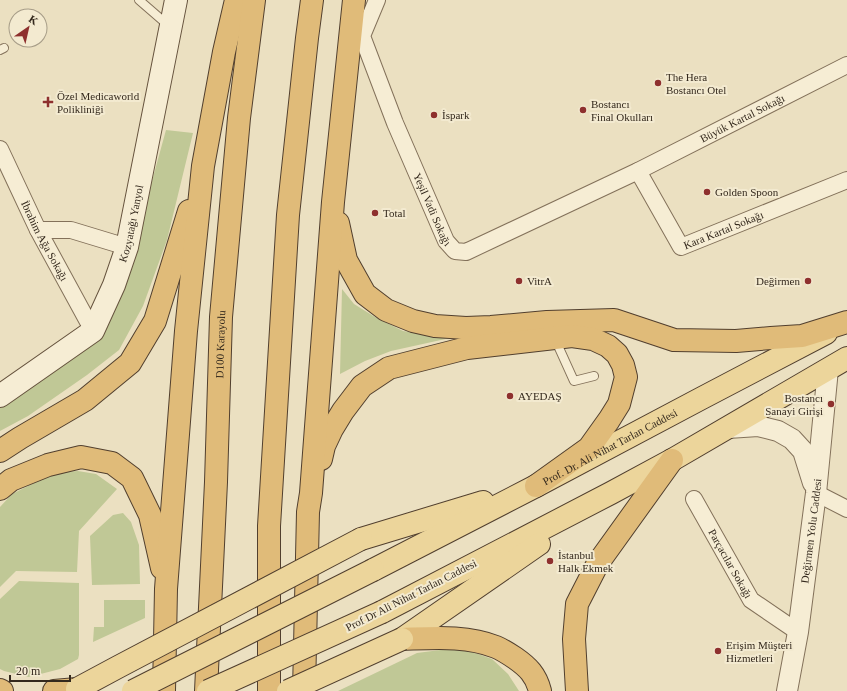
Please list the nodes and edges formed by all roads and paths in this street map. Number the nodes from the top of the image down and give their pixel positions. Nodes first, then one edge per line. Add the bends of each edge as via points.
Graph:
1 (139, 0) edge
2 (176, 0) edge
3 (236, 0) edge
4 (254, 0) edge
5 (312, 0) edge
6 (316, 0) edge
7 (354, 0) edge
8 (377, 0) edge
9 (171, 28) junction
10 (356, 35) junction
11 (307, 38) junction
12 (847, 65) edge
13 (0, 149) edge
14 (203, 166) junction
15 (638, 171) junction
16 (847, 180) edge
17 (333, 202) junction
18 (38, 230) junction
19 (127, 247) junction
20 (847, 322) edge
21 (93, 331) junction
22 (554, 338) junction
23 (847, 358) edge
24 (828, 369) junction
25 (594, 376) dead end
26 (0, 396) edge
27 (728, 428) junction
28 (0, 450) edge
29 (672, 460) junction
30 (536, 486) junction
31 (0, 489) edge
32 (311, 493) junction
33 (611, 493) junction
34 (816, 493) junction
35 (694, 499) dead end
36 (847, 509) edge
37 (166, 590) junction
38 (798, 632) junction
39 (402, 639) junction
40 (75, 690) edge
41 (54, 691) edge
42 (133, 691) edge
43 (164, 691) edge
44 (207, 691) edge
45 (269, 691) edge
46 (288, 691) edge
47 (304, 691) edge
48 (540, 691) edge
49 (577, 691) edge
50 (786, 691) edge

1 - 9 lane
2 - 9 main road, Kozyatağı Yanyol
3 - 14 highway
4 - 44 highway, D100 Karayolu via 239,118 221,317
5 - 11 highway
6 - 11 highway
7 - 10 highway
8 - 10 street
9 - 19 main road, Kozyatağı Yanyol
10 - 15 street, Yeşil Vadi Sokağı via 446,241 455,251 466,252
10 - 17 highway
11 - 45 highway via 288,215 269,526
12 - 15 street, Büyük Kartal Sokağı
13 - 18 street, İbrahim Ağa Sokağı
14 - 28 highway via 155,321 130,363 85,400
14 - 37 highway via 186,330
15 - 16 street, Kara Kartal Sokağı via 681,247
17 - 20 highway via 346,260 366,294 386,310 435,326 466,328 614,320 674,340 736,341 802,336
17 - 32 highway
18 - 19 street via 71,230
18 - 21 street, İbrahim Ağa Sokağı
19 - 21 main road, Kozyatağı Yanyol via 114,285
20 - 30 main road, Prof. Dr. Ali Nihat Tarlan Caddesi
21 - 26 main road
22 - 25 lane via 574,381
22 - 30 highway via 572,336 594,339 608,346 624,365 626,377 619,404 589,448
22 - 32 highway via 467,348 389,368 362,386 342,410 324,446
23 - 24 main road
24 - 27 main road
24 - 34 street, Değirmen Yolu Caddesi
27 - 29 main road
27 - 34 street via 758,426 778,431 792,439 803,451
29 - 33 main road
29 - 49 highway via 598,563 577,604 574,639
30 - 40 main road, bridge via 361,539
30 - 42 main road, Prof. Dr. Ali Nihat Tarlan Caddesi, bridge
31 - 37 highway via 11,480 48,464 82,457 112,463 132,478 150,515
32 - 47 highway via 308,512
33 - 39 main road
33 - 44 main road, Prof Dr Ali Nihat Tarlan Caddesi, bridge via 382,612
34 - 36 street
34 - 38 street, Değirmen Yolu Caddesi
35 - 38 street, Parçacılar Sokağı via 751,600
37 - 43 highway
38 - 50 street, Değirmen Yolu Caddesi
39 - 46 main road, bridge
39 - 48 highway via 437,638 486,643 528,668 534,675
40 - 41 highway

